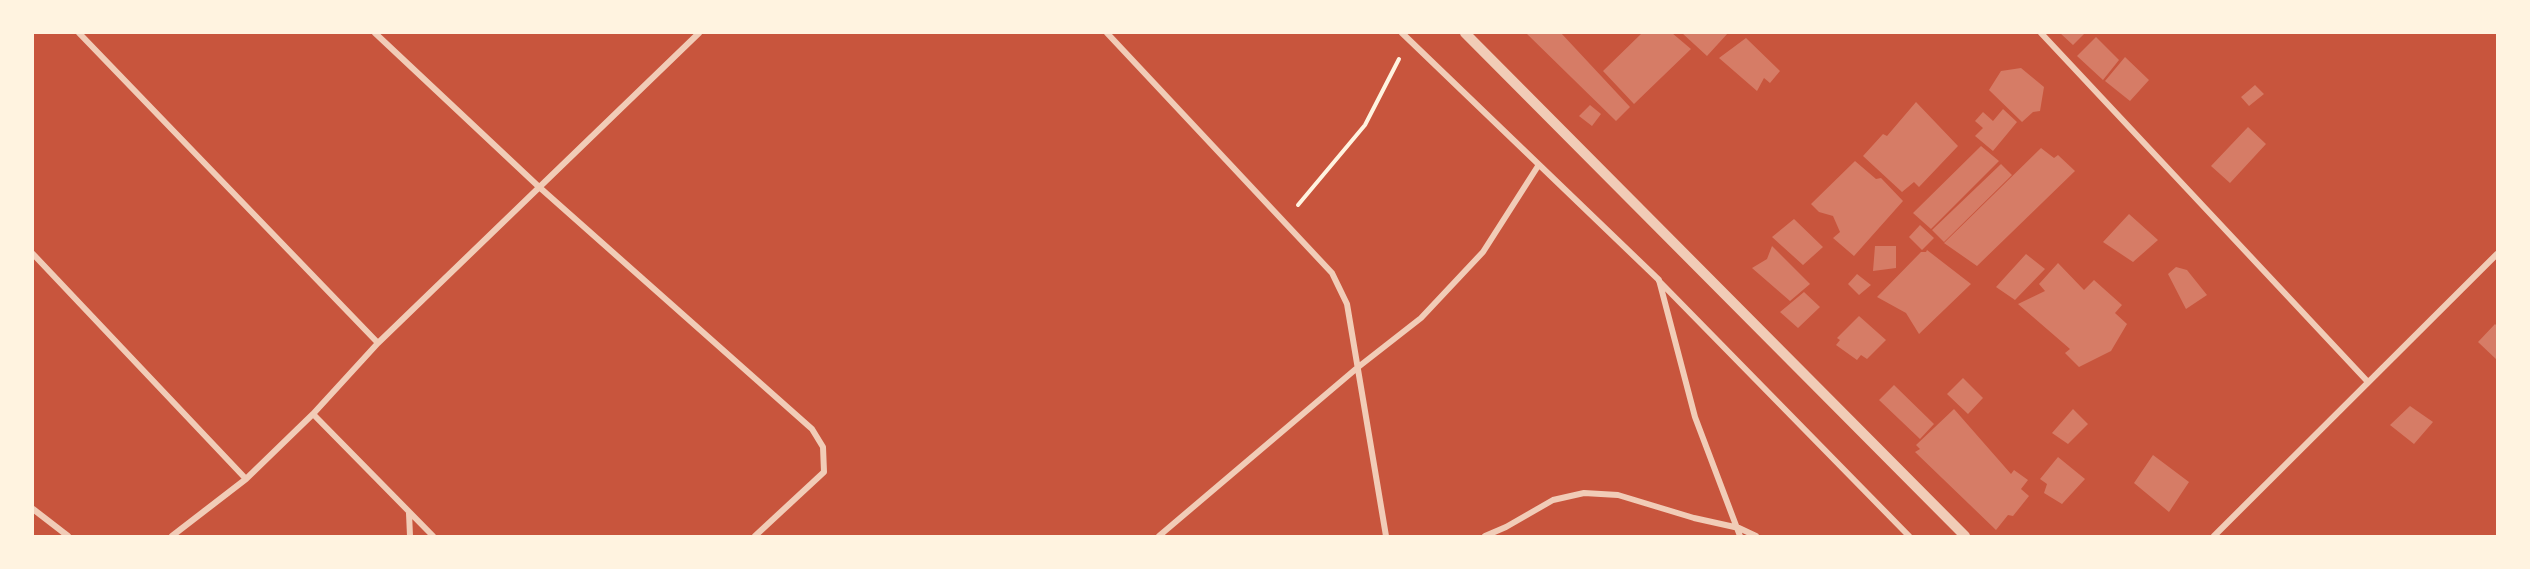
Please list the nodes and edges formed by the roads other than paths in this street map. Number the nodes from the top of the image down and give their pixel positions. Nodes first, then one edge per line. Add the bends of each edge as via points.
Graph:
1 (79, 33) edge
2 (375, 33) edge
3 (699, 33) edge
4 (1107, 33) edge
5 (1402, 33) edge
6 (1466, 33) edge
7 (2041, 33) edge
8 (1538, 166) junction
9 (538, 186) junction
10 (33, 254) edge
11 (2497, 254) edge
12 (1659, 280) junction
13 (378, 343) junction
14 (1357, 368) junction
15 (2368, 382) junction
16 (313, 414) junction
17 (246, 479) junction
18 (33, 509) edge
19 (409, 513) junction
20 (1739, 528) junction
21 (68, 536) edge
22 (172, 536) edge
23 (410, 536) edge
24 (433, 536) edge
25 (755, 536) edge
26 (1159, 536) edge
27 (1386, 536) edge
28 (1485, 536) edge
29 (1740, 536) edge
30 (1756, 536) edge
31 (1909, 536) edge
32 (1965, 536) edge
33 (2214, 536) edge

1 - 13 street
2 - 9 street
3 - 9 street
4 - 14 street via 1332,273 1347,304
5 - 8 street
6 - 32 street
7 - 15 street
8 - 12 street
8 - 14 street via 1483,252 1421,318
9 - 13 street
9 - 25 street via 812,429 823,447 824,472
10 - 17 street
11 - 15 street
12 - 20 street via 1695,417
12 - 31 street
13 - 16 street
14 - 26 street
14 - 27 street
15 - 33 street
16 - 17 street
16 - 19 street
17 - 22 street
18 - 21 street
19 - 23 street
19 - 24 street
20 - 28 street via 1618,495 1584,493 1553,500
20 - 29 street
20 - 30 street

